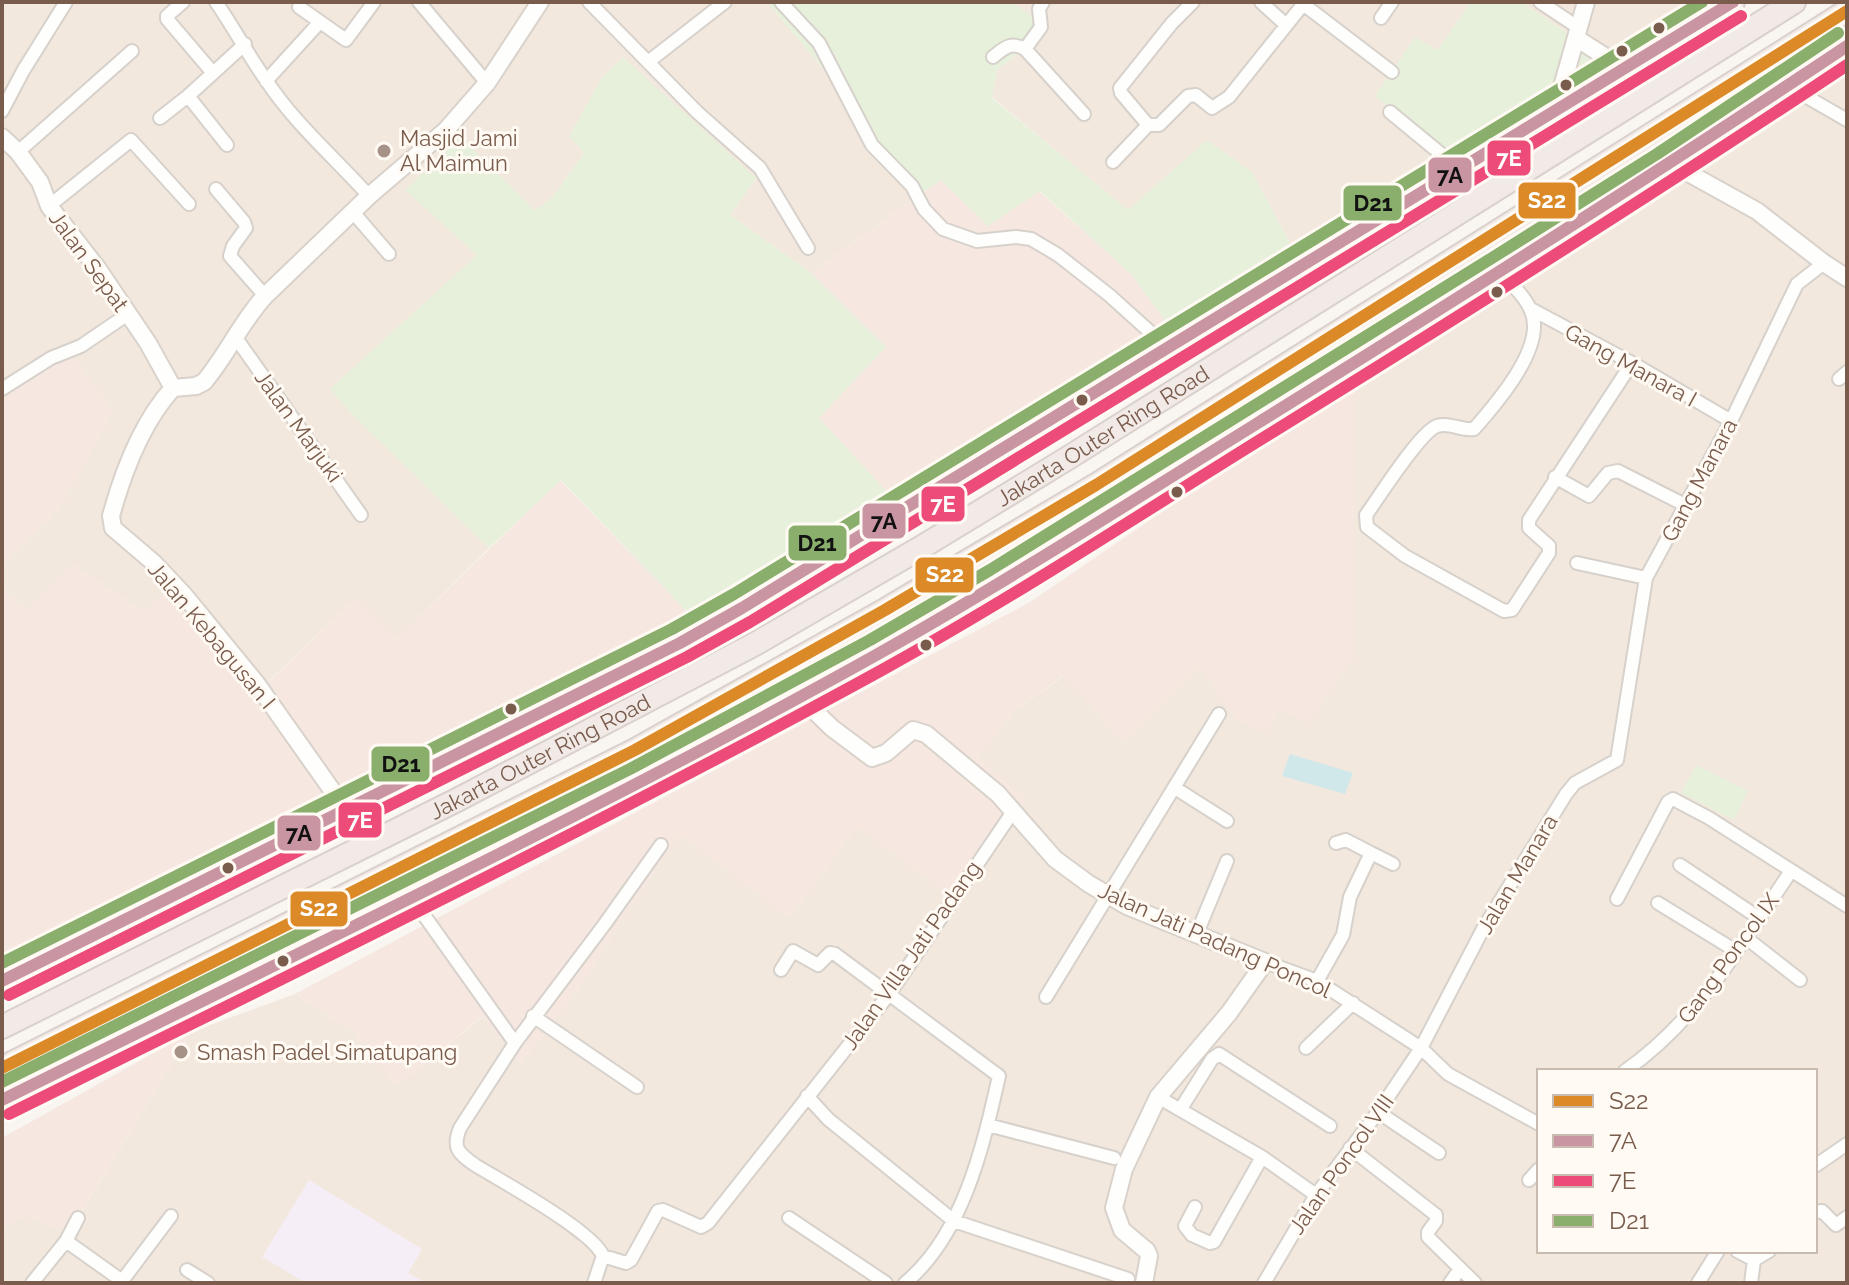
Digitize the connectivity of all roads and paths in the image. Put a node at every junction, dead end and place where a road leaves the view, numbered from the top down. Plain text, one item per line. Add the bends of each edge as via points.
1 (66, 2) edge
2 (183, 2) edge
3 (216, 2) edge
4 (374, 2) edge
5 (419, 2) edge
6 (540, 2) edge
7 (589, 2) edge
8 (725, 2) edge
9 (781, 2) edge
10 (1024, 2) edge
11 (1193, 2) edge
12 (1261, 2) edge
13 (1392, 2) edge
14 (1540, 2) edge
15 (1586, 2) edge
16 (1733, 2) edge
17 (1794, 2) edge
18 (1304, 3) edge
19 (1041, 5) edge
20 (299, 7) dead end
21 (1847, 11) edge
22 (1381, 18) dead end
23 (319, 23) junction
24 (1286, 25) junction
25 (1578, 33) junction
26 (245, 44) junction
27 (1658, 46) junction
28 (1847, 46) edge
29 (1025, 49) junction
30 (132, 51) dead end
31 (993, 57) dead end
32 (648, 62) junction
33 (1392, 72) dead end
34 (213, 73) junction
35 (266, 81) junction
36 (487, 83) junction
37 (1788, 86) junction
38 (188, 96) junction
39 (1556, 108) junction
40 (2, 111) edge
41 (1390, 112) dead end
42 (1084, 114) dead end
43 (160, 118) dead end
44 (1847, 120) edge
45 (1148, 125) junction
46 (227, 145) dead end
47 (8, 146) edge
48 (1690, 151) junction
49 (1113, 162) dead end
50 (1666, 167) junction
51 (1458, 168) junction
52 (1698, 180) junction
53 (216, 189) dead end
54 (369, 196) junction
55 (189, 204) dead end
56 (49, 206) junction
57 (352, 211) junction
58 (808, 248) dead end
59 (389, 254) dead end
60 (1824, 263) junction
61 (1500, 272) junction
62 (1847, 278) edge
63 (265, 296) junction
64 (1531, 309) junction
65 (128, 314) junction
66 (236, 338) junction
67 (1169, 349) junction
68 (1632, 363) junction
69 (173, 388) junction
70 (2, 389) edge
71 (1731, 421) junction
72 (1555, 477) junction
73 (1687, 506) junction
74 (361, 515) dead end
75 (1577, 563) dead end
76 (1646, 578) junction
77 (800, 697) junction
78 (1219, 714) dead end
79 (1624, 718) joint
80 (1175, 788) junction
81 (346, 810) junction
82 (1014, 810) junction
83 (1227, 821) dead end
84 (1336, 843) dead end
85 (661, 845) dead end
86 (1371, 853) junction
87 (1227, 861) dead end
88 (1393, 864) dead end
89 (1680, 865) dead end
90 (1791, 871) junction
91 (1108, 895) junction
92 (411, 897) junction
93 (1617, 899) dead end
94 (1658, 903) dead end
95 (1847, 906) edge
96 (1759, 918) junction
97 (1197, 933) junction
98 (1745, 937) junction
99 (170, 942) junction
100 (1736, 951) junction
101 (1265, 962) junction
102 (781, 970) dead end
103 (1800, 980) dead end
104 (2, 981) edge
105 (1317, 981) junction
106 (890, 993) junction
107 (1046, 997) dead end
108 (1353, 1003) junction
109 (125, 1005) junction
110 (2, 1012) edge
111 (533, 1016) junction
112 (2, 1027) edge
113 (515, 1043) junction
114 (1306, 1048) dead end
115 (1421, 1048) junction
116 (2, 1068) edge
117 (1631, 1069) edge
118 (2, 1082) edge
119 (637, 1087) dead end
120 (807, 1096) junction
121 (1158, 1097) junction
122 (2, 1100) edge
123 (1180, 1110) junction
124 (1378, 1112) junction
125 (1537, 1123) edge
126 (988, 1125) junction
127 (1330, 1126) dead end
128 (1847, 1144) edge
129 (1350, 1148) junction
130 (1439, 1153) dead end
131 (1262, 1157) junction
132 (1114, 1158) dead end
133 (1820, 1162) edge
134 (1537, 1171) edge
135 (1529, 1180) dead end
136 (1316, 1195) junction
137 (1195, 1207) dead end
138 (1817, 1212) edge
139 (171, 1216) dead end
140 (1847, 1217) edge
141 (78, 1218) dead end
142 (789, 1218) dead end
143 (954, 1221) junction
144 (66, 1241) junction
145 (1717, 1253) edge
146 (1741, 1253) edge
147 (1766, 1253) edge
148 (603, 1256) junction
149 (1754, 1260) junction
150 (1460, 1269) junction
151 (187, 1270) dead end
152 (1136, 1281) edge
153 (124, 1282) edge
154 (32, 1283) edge
155 (208, 1283) edge
156 (594, 1283) edge
157 (886, 1283) edge
158 (905, 1283) edge
159 (1264, 1283) edge
160 (1450, 1283) edge
161 (1475, 1283) edge
162 (1698, 1283) edge
163 (1751, 1283) edge

1 - 40 street
2 - 34 street via 167,19
3 - 26 street
4 - 23 street via 346,40
5 - 36 street
6 - 36 street
7 - 32 street
8 - 32 street
9 - 67 street via 819,43 872,145 912,186 943,229 977,241 1031,239 1109,295
10 - 19 street
11 - 45 street via 1120,88
12 - 24 street
13 - 22 street
14 - 25 street
15 - 25 street
16 - 27 highway
17 - 99 highway, Jakarta Outer Ring Road via 1270,333 829,601 471,793
18 - 24 street
18 - 33 street
19 - 29 street via 1041,27
20 - 23 street
21 - 109 highway, Jakarta Outer Ring Road via 958,568 635,750
23 - 35 street
24 - 45 street via 1217,106 1190,95 1159,125
25 - 27 street via 1609,59
25 - 39 street
26 - 34 street
26 - 35 street
27 - 39 highway
28 - 37 highway
29 - 31 street via 1010,45
29 - 42 street
30 - 47 street
32 - 58 street via 760,168
34 - 38 street
35 - 54 street
36 - 54 street via 446,130
37 - 44 street
37 - 48 highway
38 - 43 street
38 - 46 street
39 - 51 highway
41 - 51 street
45 - 49 street
47 - 56 street, Jalan Sepat via 40,182
48 - 50 highway
48 - 52 street
50 - 52 street
50 - 61 highway
51 - 67 highway
52 - 60 street via 1757,211
53 - 63 street via 246,228 230,256
54 - 57 street
55 - 56 street via 131,140
56 - 65 street, Jalan Sepat
57 - 59 street
57 - 63 street
60 - 62 street
60 - 71 street, Gang Manara via 1797,284
61 - 64 street
61 - 77 highway via 998,584
63 - 66 street
64 - 68 street, Gang Manara I
64 - 72 street via 1535,330 1530,347 1508,387 1474,429 1441,424 1422,438 1366,515 1367,527 1389,546 1510,611 1549,553 1547,543 1528,523
65 - 69 street, Jalan Sepat
65 - 70 street
66 - 69 street via 204,382
66 - 74 street, Jalan Marjuki
67 - 81 highway via 730,615
68 - 71 street, Gang Manara I
68 - 72 street
69 - 81 street, Jalan Kebagusan I via 148,422 111,524 154,563 257,684
71 - 73 street, Gang Manara
72 - 73 street via 1589,496 1608,473 1618,471
73 - 76 street, Gang Manara
75 - 76 street
76 - 79 street, Gang Manara
77 - 82 street, Jalan Jati Padang Poncol via 872,758 913,730 926,734
77 - 92 highway
78 - 80 street
79 - 115 street, Jalan Manara via 1616,762 1575,783 1566,794 1483,929
80 - 83 street
80 - 91 street
81 - 104 highway
82 - 91 street, Jalan Jati Padang Poncol via 1055,859
82 - 106 street, Jalan Villa Jati Padang
84 - 86 street via 1346,840
85 - 111 street
86 - 88 street
86 - 105 street via 1350,897 1343,935
87 - 97 street
89 - 96 street
90 - 93 street via 1673,799
90 - 95 street
90 - 96 street, Gang Poncol IX
91 - 97 street, Jalan Jati Padang Poncol
91 - 107 street
92 - 113 street
92 - 122 highway
94 - 100 street
96 - 98 street, Gang Poncol IX
97 - 101 street, Jalan Jati Padang Poncol
98 - 100 street, Gang Poncol IX
98 - 103 street
99 - 110 highway via 150,941
99 - 112 highway, Jakarta Outer Ring Road
100 - 117 street, Gang Poncol IX via 1682,1023
101 - 105 street, Jalan Jati Padang Poncol
101 - 121 street
102 - 106 street via 793,951 818,965 834,953
105 - 108 street, Jalan Jati Padang Poncol
106 - 120 street, Jalan Villa Jati Padang
106 - 126 street via 999,1076
108 - 114 street
108 - 115 street, Jalan Jati Padang Poncol
109 - 116 highway, Jakarta Outer Ring Road
109 - 118 highway via 103,1028
111 - 113 street
111 - 119 street
113 - 148 street via 460,1128 457,1147 475,1165 576,1229
115 - 124 street, Jalan Poncol VIII
115 - 125 street, Jalan Jati Padang Poncol via 1448,1074
120 - 143 street
120 - 148 street, Jalan Villa Jati Padang via 706,1225 658,1211 631,1260
121 - 123 street
121 - 152 street via 1124,1169 1114,1208 1122,1230 1147,1251 1149,1261
123 - 127 street via 1219,1054
123 - 131 street
124 - 129 street, Jalan Poncol VIII
124 - 130 street
126 - 132 street
126 - 143 street
128 - 133 street
129 - 136 street, Jalan Poncol VIII
129 - 150 street via 1436,1215 1428,1237
131 - 136 street
131 - 137 street via 1214,1242 1185,1226
134 - 135 street
136 - 159 street, Jalan Poncol VIII
138 - 140 street via 1836,1225
139 - 153 street
141 - 144 street
142 - 157 street
143 - 152 street
143 - 158 street via 927,1263
144 - 153 street
144 - 154 street
145 - 162 street
146 - 149 street
147 - 149 street
148 - 156 street
149 - 163 street
150 - 160 street
150 - 161 street
151 - 155 street

